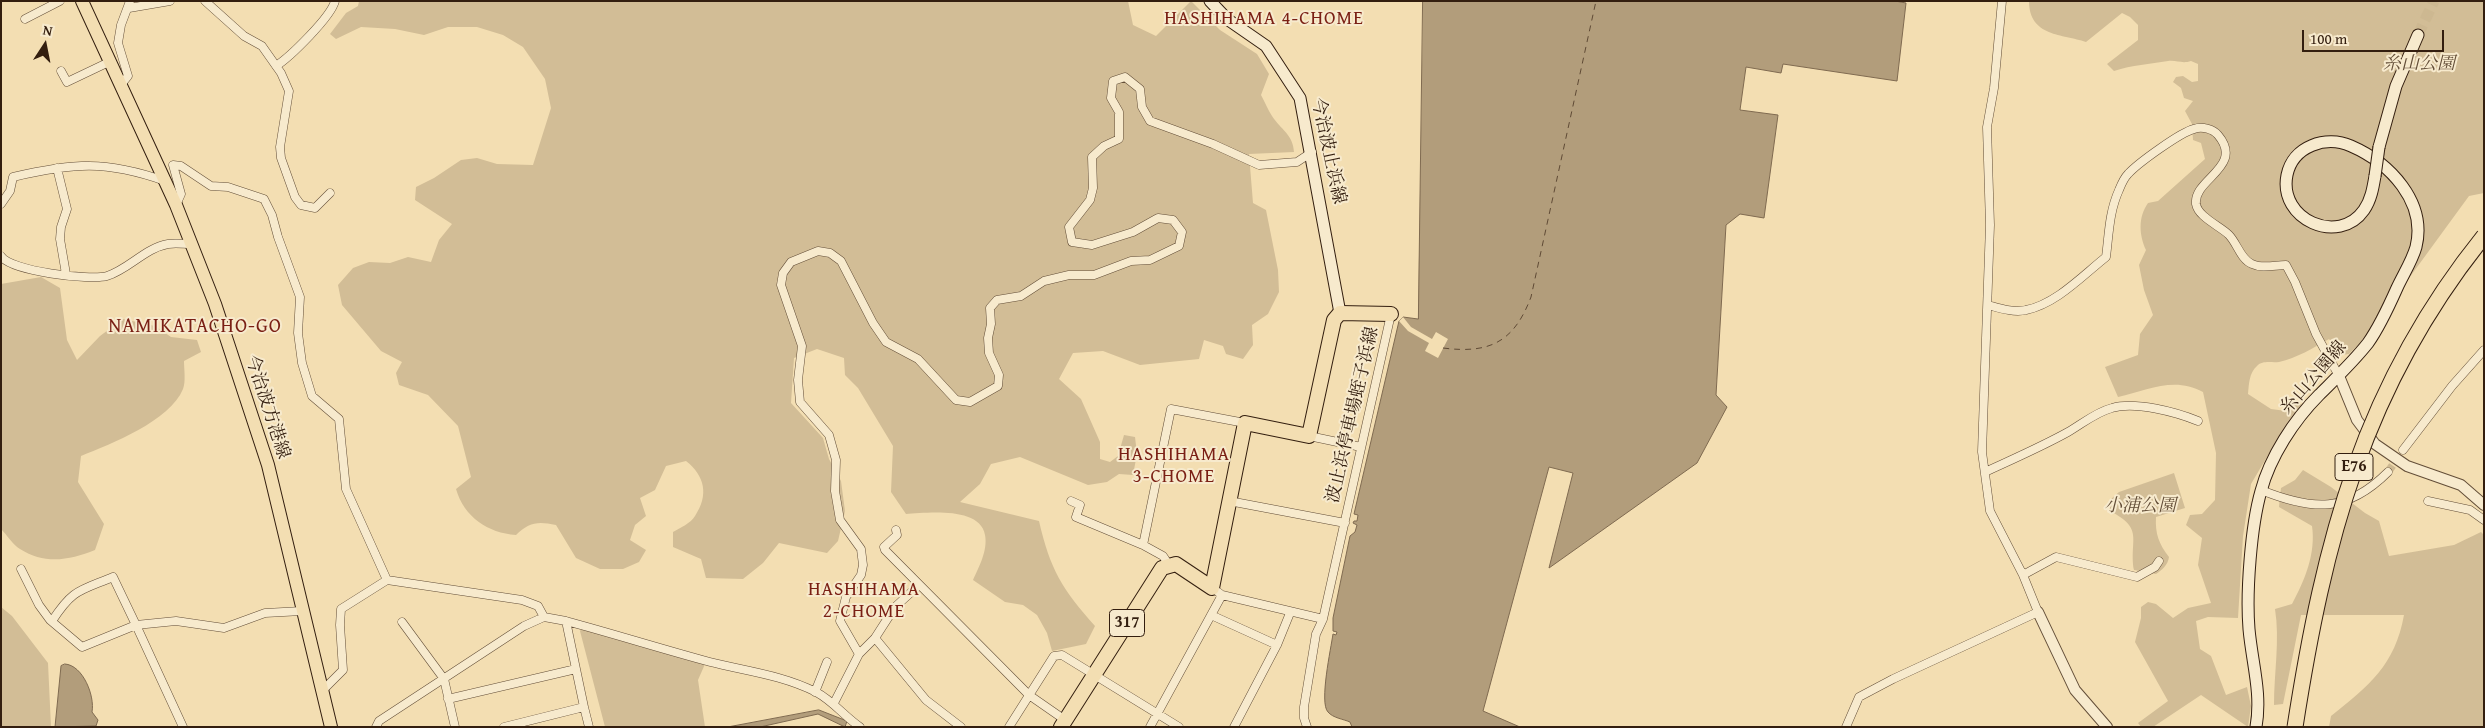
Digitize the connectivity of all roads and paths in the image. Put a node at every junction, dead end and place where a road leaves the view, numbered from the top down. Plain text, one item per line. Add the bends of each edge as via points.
1 (60, 1) edge
2 (82, 1) edge
3 (170, 1) edge
4 (205, 1) edge
5 (335, 1) edge
6 (1210, 1) edge
7 (2002, 1) edge
8 (129, 4) edge
9 (25, 19) dead end
10 (2418, 35) tunnel mouth
11 (109, 62) junction
12 (276, 66) junction
13 (61, 71) dead end
14 (120, 86) junction
15 (1312, 152) junction
16 (57, 168) junction
17 (165, 181) junction
18 (330, 193) dead end
19 (1, 204) edge
20 (176, 205) junction
21 (2484, 236) edge
22 (191, 244) junction
23 (1, 256) edge
24 (66, 274) junction
25 (1988, 305) junction
26 (1340, 313) junction
27 (1391, 314) joint
28 (2484, 350) edge
29 (2340, 376) junction
30 (2198, 421) dead end
31 (1244, 423) junction
32 (1309, 436) junction
33 (1361, 447) junction
34 (2403, 450) tunnel mouth
35 (1985, 472) junction
36 (2388, 472) tunnel mouth
37 (2261, 490) junction
38 (1072, 501) dead end
39 (1229, 501) junction
40 (2428, 502) dead end
41 (2484, 505) edge
42 (2484, 520) edge
43 (1345, 523) junction
44 (896, 530) dead end
45 (1143, 545) junction
46 (2159, 561) dead end
47 (1169, 565) junction
48 (21, 569) dead end
49 (2023, 575) junction
50 (387, 580) junction
51 (918, 586) junction
52 (1217, 592) junction
53 (302, 611) junction
54 (2038, 612) junction
55 (1290, 613) junction
56 (1211, 615) junction
57 (544, 617) junction
58 (1323, 619) junction
59 (566, 621) junction
60 (52, 622) junction
61 (402, 622) dead end
62 (136, 626) junction
63 (874, 638) junction
64 (1277, 646) junction
65 (859, 654) junction
66 (828, 662) dead end
67 (576, 669) junction
68 (1094, 676) junction
69 (444, 679) junction
70 (323, 690) junction
71 (815, 692) junction
72 (1029, 695) junction
73 (448, 699) junction
74 (834, 703) junction
75 (584, 707) junction
76 (1157, 715) junction
77 (1063, 724) edge
78 (183, 727) edge
79 (331, 727) edge
80 (376, 727) edge
81 (455, 727) edge
82 (504, 727) edge
83 (589, 727) edge
84 (860, 727) edge
85 (962, 727) edge
86 (1009, 727) edge
87 (1150, 727) edge
88 (1179, 727) edge
89 (1234, 727) edge
90 (1307, 727) edge
91 (1846, 727) edge
92 (2107, 727) edge
93 (2256, 727) edge
94 (2295, 727) edge

1 - 9 street
2 - 11 main road, 今治波方港線
3 - 8 street
4 - 12 street via 244,36 262,46
5 - 12 street via 330,13 288,58
6 - 15 main road, 今治波止浜線 via 1227,19 1266,46 1300,98
7 - 25 street via 1987,127 1990,189
8 - 14 street via 118,44 128,76
10 - 29 main road, 糸山公園線, bridge via 2396,86 2379,148 2375,176 2372,194 2364,210 2348,223 2326,226 2302,218 2287,199 2287,173 2299,153 2311,146 2323,142 2350,146 2373,159 2392,174 2404,188 2416,212 2419,225 2415,248 2386,313
11 - 13 street via 67,82
11 - 14 main road, 今治波方港線
12 - 18 street via 289,91 280,147 294,197 301,205 315,208
14 - 17 main road, 今治波方港線
15 - 26 main road, 今治波止浜線
15 - 65 street via 1297,162 1259,165 1150,121 1142,107 1140,89 1125,77 1113,81 1111,98 1119,112 1119,139 1092,157 1090,200 1069,227 1072,242 1092,245 1134,232 1158,218 1174,220 1182,232 1179,246 1150,260 1131,261 1094,275 1068,275 1044,281 1021,296 997,300 990,308 988,338 989,353 1000,375 998,386 970,402 956,400 918,358 886,342 841,261 830,253 818,251 791,262 783,273 781,285 802,346 798,380 800,402 829,435 836,460 835,491 840,520 861,550 861,575 846,597 840,622
16 - 17 street via 89,165 132,170
16 - 19 street via 13,177 10,191
16 - 24 street via 67,209 60,239
17 - 20 main road, 今治波方港線
20 - 22 main road, 今治波方港線
20 - 50 street via 181,194 173,165 181,166 211,186 228,187 264,199 300,297 298,333 302,363 312,396 339,419 346,489
21 - 94 highway, E76, bridge via 2415,335 2395,371 2363,444 2331,540
22 - 24 street via 158,247 128,267 107,276
22 - 53 main road, 今治波方港線 via 215,304 268,465
23 - 24 street via 19,268
25 - 29 street via 2025,311 2046,302 2106,257 2109,222 2118,191 2127,175 2180,136 2194,129 2206,128 2217,134 2224,145 2225,158 2198,194 2196,203 2200,212 2232,238 2251,264 2286,265 2316,334
25 - 35 street via 1982,434
26 - 27 highway
26 - 32 highway via 1334,320
27 - 33 street, 波止浜停車場蛭子浜線
28 - 34 street
29 - 37 main road, 糸山公園線 via 2318,396 2290,433 2273,460
29 - 41 street via 2357,420 2375,444 2407,466 2461,485
30 - 35 street via 2178,413 2125,406 2110,408
31 - 32 highway
31 - 39 highway
31 - 45 street via 1171,409
32 - 33 street
33 - 43 street, 波止浜停車場蛭子浜線
35 - 49 street via 1990,511
36 - 37 street via 2371,489 2342,503 2321,506
37 - 93 main road, 糸山公園線 via 2249,588 2249,629 2259,688 2260,708
38 - 45 street via 1080,505 1076,517
39 - 43 street
39 - 52 highway
40 - 42 street via 2470,510
43 - 58 street, 波止浜停車場蛭子浜線
44 - 51 street via 897,535 884,547
45 - 47 street via 1163,556
46 - 49 street via 2155,567 2136,577 2056,557
47 - 52 highway via 1176,564
47 - 68 highway, 317 via 1157,574
48 - 60 street via 38,606
49 - 54 street
50 - 57 street via 522,600 538,606
50 - 70 street via 341,609 343,670
51 - 63 street via 895,607
51 - 72 street
52 - 55 street
52 - 56 street
53 - 62 street via 265,613 224,628 176,621
53 - 70 main road, 今治波方港線
54 - 91 street via 1859,698
54 - 92 street via 2076,690
55 - 58 street
55 - 64 street
56 - 64 street
56 - 76 street
57 - 59 street
57 - 69 street via 524,626
58 - 90 street, 波止浜停車場蛭子浜線 via 1316,634 1306,688 1304,718
59 - 67 street
59 - 71 street via 710,662 770,674
60 - 62 street via 82,647
60 - 62 street via 74,593 113,577
61 - 69 street
62 - 78 street
63 - 65 street
63 - 85 street via 926,700
64 - 89 street
65 - 74 street
66 - 71 street
67 - 73 street
67 - 75 street
68 - 72 street via 1062,655 1054,656
68 - 76 street
68 - 77 highway, 317
69 - 73 street
69 - 80 street via 379,721
70 - 79 main road, 今治波方港線
71 - 74 street
72 - 77 street
72 - 86 street
73 - 81 street
74 - 84 street via 843,715
75 - 82 street
75 - 83 street
76 - 87 street
76 - 88 street

